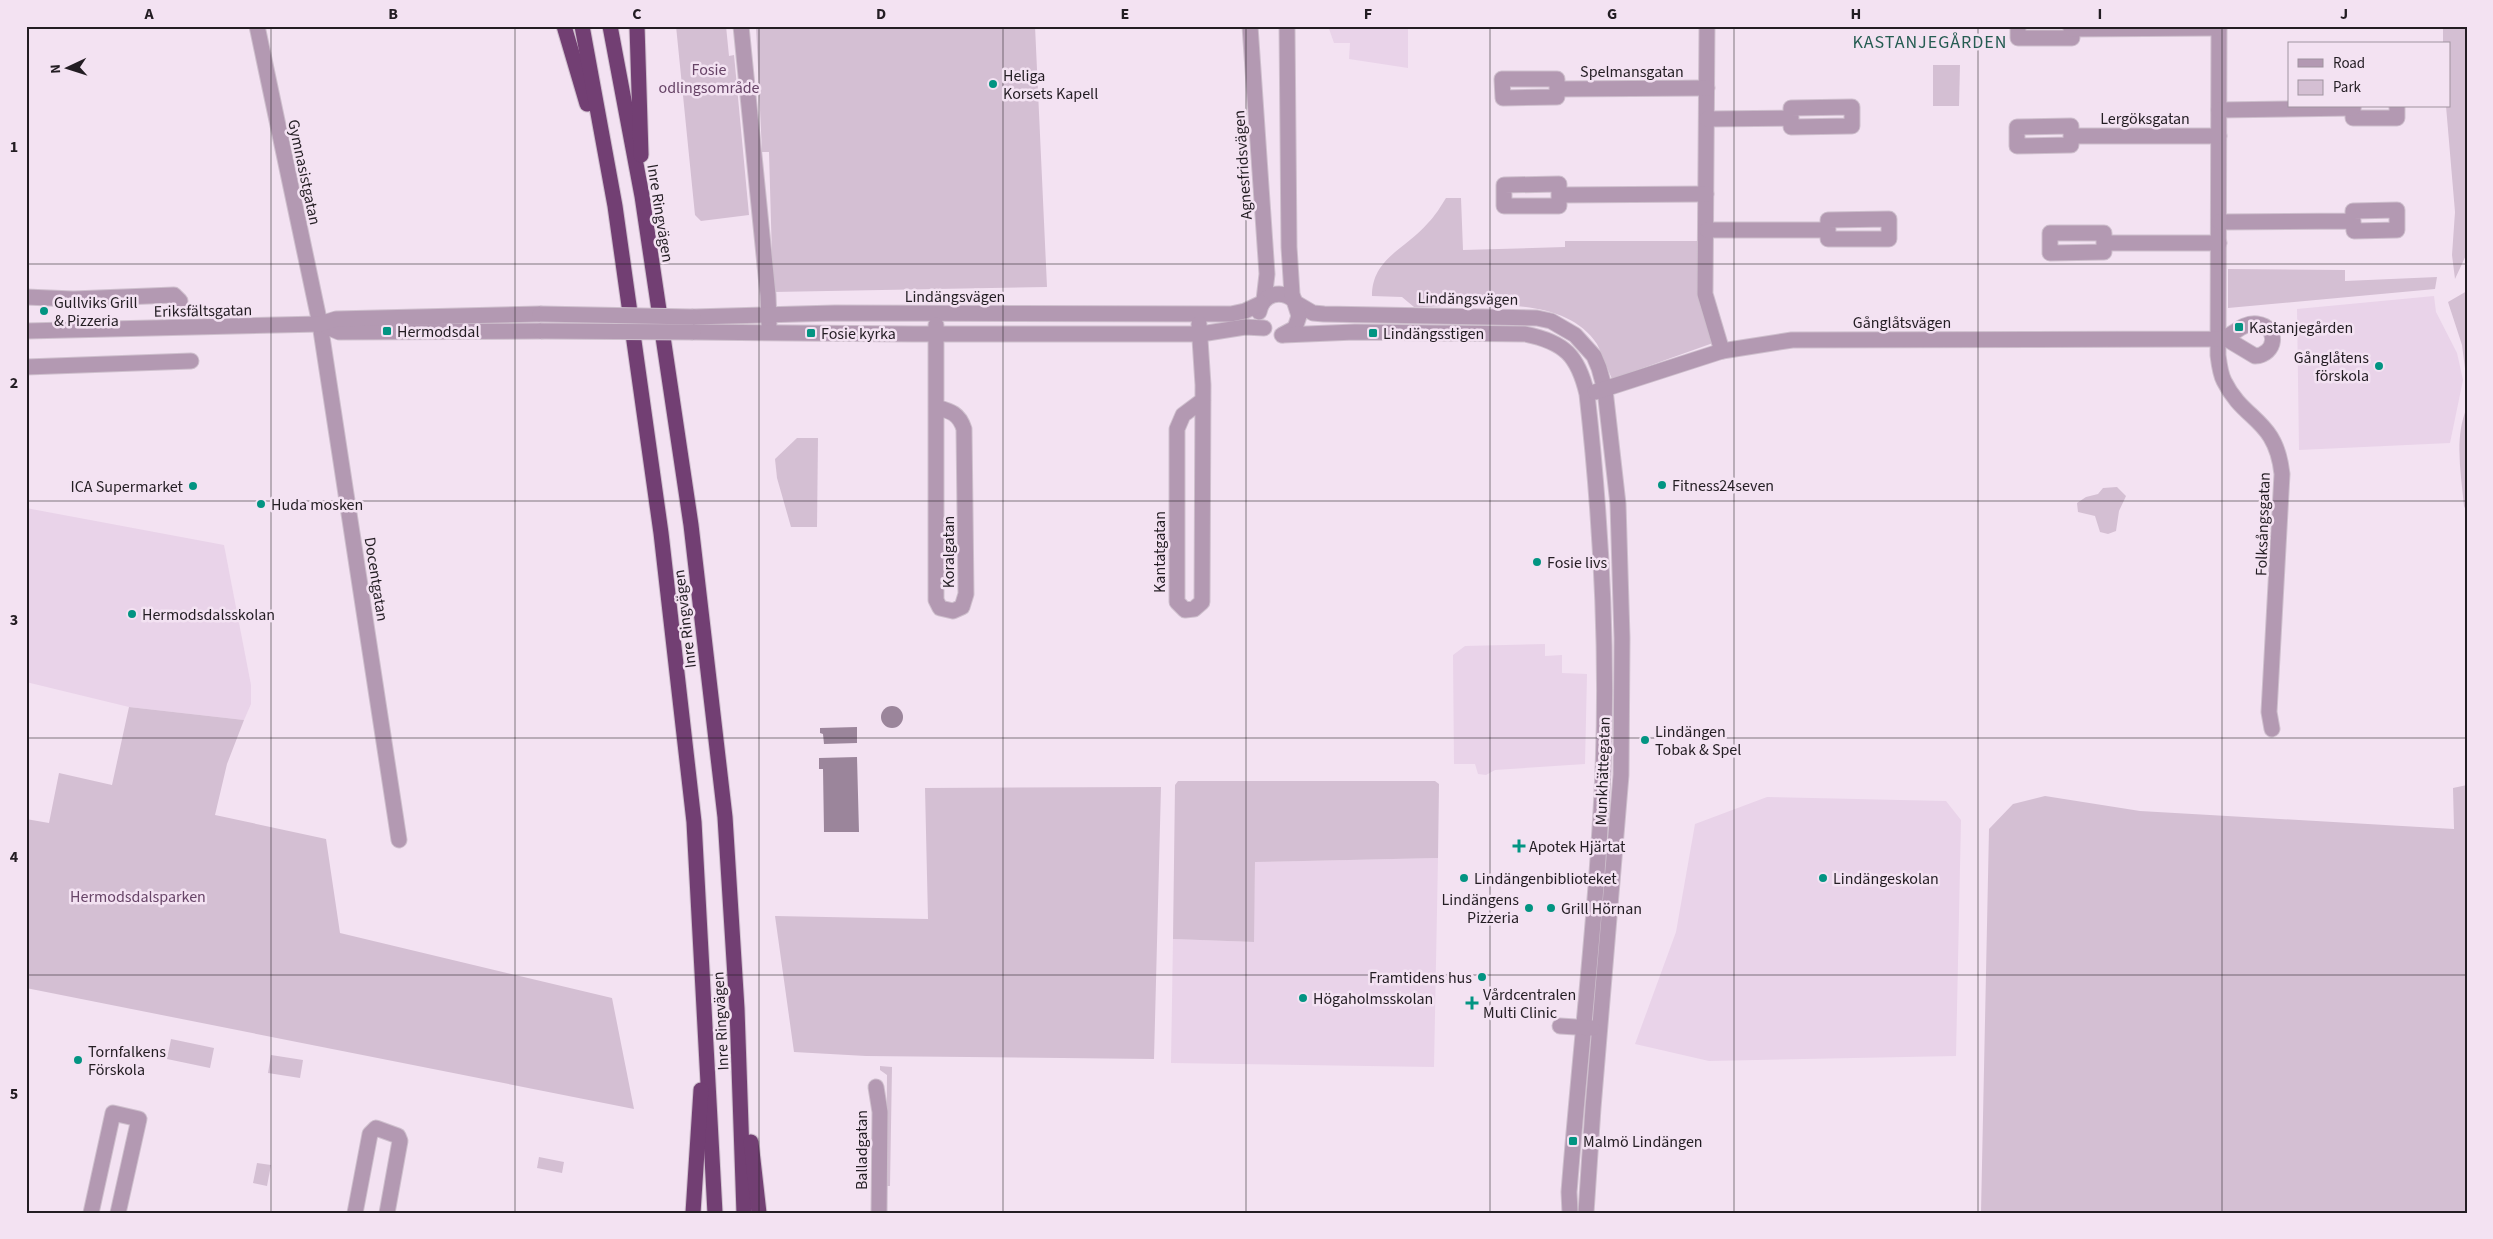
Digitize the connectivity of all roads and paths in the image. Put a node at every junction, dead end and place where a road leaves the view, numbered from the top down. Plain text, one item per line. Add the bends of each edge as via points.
1 (257, 26) edge
2 (564, 26) edge
3 (582, 26) edge
4 (610, 26) edge
5 (637, 26) edge
6 (740, 26) edge
7 (1250, 26) edge
8 (1287, 26) edge
9 (1707, 26) edge
10 (2018, 26) edge
11 (2220, 27) edge
12 (2071, 28) edge
13 (1707, 88) junction
14 (1557, 89) dead end
15 (2308, 108) edge
16 (2353, 108) edge
17 (2397, 108) edge
18 (2219, 110) junction
19 (1791, 118) dead end
20 (1707, 119) junction
21 (2071, 136) dead end
22 (2219, 136) junction
23 (1706, 194) junction
24 (1559, 195) dead end
25 (642, 196) junction
26 (615, 206) junction
27 (2353, 221) dead end
28 (2219, 222) junction
29 (1706, 230) junction
30 (1828, 230) dead end
31 (2104, 243) dead end
32 (2219, 243) junction
33 (26, 297) edge
34 (180, 301) dead end
35 (1263, 301) junction
36 (1295, 302) junction
37 (936, 313) junction
38 (1197, 313) junction
39 (769, 316) junction
40 (320, 324) junction
41 (693, 324) junction
42 (647, 325) junction
43 (1264, 328) junction
44 (26, 331) edge
45 (769, 333) junction
46 (936, 334) junction
47 (1201, 334) junction
48 (1283, 334) junction
49 (2221, 339) junction
50 (1722, 351) junction
51 (191, 361) dead end
52 (26, 367) edge
53 (1605, 390) junction
54 (1587, 394) junction
55 (1203, 400) junction
56 (936, 407) junction
57 (2272, 729) dead end
58 (399, 840) dead end
59 (705, 989) junction
60 (737, 1009) junction
61 (1560, 1026) dead end
62 (1582, 1028) junction
63 (1600, 1029) junction
64 (876, 1087) dead end
65 (91, 1213) edge
66 (118, 1213) edge
67 (355, 1213) edge
68 (388, 1213) edge
69 (692, 1213) edge
70 (715, 1213) edge
71 (744, 1213) edge
72 (759, 1213) edge
73 (879, 1213) edge
74 (1570, 1213) edge
75 (1586, 1213) edge

1 - 40 street, Gymnasistgatan
2 - 26 highway
3 - 26 highway, Inre Ringvägen
4 - 25 highway, Inre Ringvägen
5 - 25 highway
6 - 39 street
7 - 35 street, Agnesfridsvägen via 1267,274
8 - 36 street via 1287,204 1290,284
9 - 13 street, Spelmansgatan
10 - 12 street via 2018,38 2072,38
11 - 12 street
11 - 18 street
13 - 14 street, Spelmansgatan
13 - 20 street, Spelmansgatan
15 - 18 street
16 - 17 street via 2353,118 2397,118
18 - 22 street
19 - 20 street
20 - 23 street, Spelmansgatan
21 - 22 street, Lergöksgatan
22 - 28 street
23 - 24 street
23 - 29 street, Spelmansgatan
25 - 60 highway, Inre Ringvägen via 691,525 722,788
26 - 59 highway, Inre Ringvägen via 664,552 694,822
27 - 28 street
28 - 32 street
29 - 30 street
29 - 50 street, Spelmansgatan via 1705,294
31 - 32 street
32 - 49 street, Folksångsgatan
33 - 34 street, Eriksfältsgatan via 81,299 174,295
35 - 36 street, Lindängsvägen via 1272,295 1282,294
35 - 38 street, Lindängsvägen via 1238,313
35 - 43 street via 1259,316
36 - 48 street via 1299,311 1297,324
36 - 53 street, Lindängsvägen via 1313,313 1524,317 1550,321 1575,334 1585,344 1599,368
37 - 38 street, Lindängsvägen
37 - 39 street, Lindängsvägen
37 - 46 street, Koralgatan
38 - 47 street, Kantatgatan
39 - 41 street, Lindängsvägen
39 - 45 street
40 - 42 street, Eriksfältsgatan, bridge via 336,319 540,314
40 - 42 street, Eriksfältsgatan, bridge via 339,332 541,331
40 - 44 street, Eriksfältsgatan
40 - 58 street, Docentgatan
41 - 42 street, Lindängsvägen, bridge
41 - 45 street, Lindängsvägen
43 - 47 street, Lindängsvägen via 1245,327
43 - 48 street, Lindängsvägen via 1273,334
45 - 46 street, Lindängsvägen
46 - 47 street, Lindängsvägen
46 - 56 street, Koralgatan
47 - 55 street, Kantatgatan
48 - 54 street, Lindängsvägen via 1526,334 1563,347 1580,371
49 - 50 street, Gånglåtsvägen via 1792,340
49 - 57 street, Folksångsgatan via 2218,354 2224,381 2269,432 2281,463 2269,712
50 - 53 street, Gånglåtsvägen
51 - 52 street
53 - 54 street, Gånglåtsvägen
53 - 63 street, Munkhättegatan via 1618,504 1622,658 1619,815
54 - 62 street, Munkhättegatan via 1600,520 1605,638 1601,809
55 - 55 street, Kantatgatan via 1202,602 1194,609 1185,610 1177,602 1177,429 1183,415
56 - 56 street, Koralgatan via 936,600 940,608 953,611 962,607 966,594 964,428 960,418
59 - 69 highway via 702,1087
59 - 70 highway, Inre Ringvägen
60 - 71 highway, Inre Ringvägen
60 - 72 highway
61 - 62 street
62 - 63 street
62 - 74 street, Munkhättegatan
63 - 75 street, Munkhättegatan
64 - 73 street, Balladgatan via 880,1112
65 - 66 street via 113,1113 139,1119
67 - 68 street via 370,1134 376,1128 392,1132 400,1141

